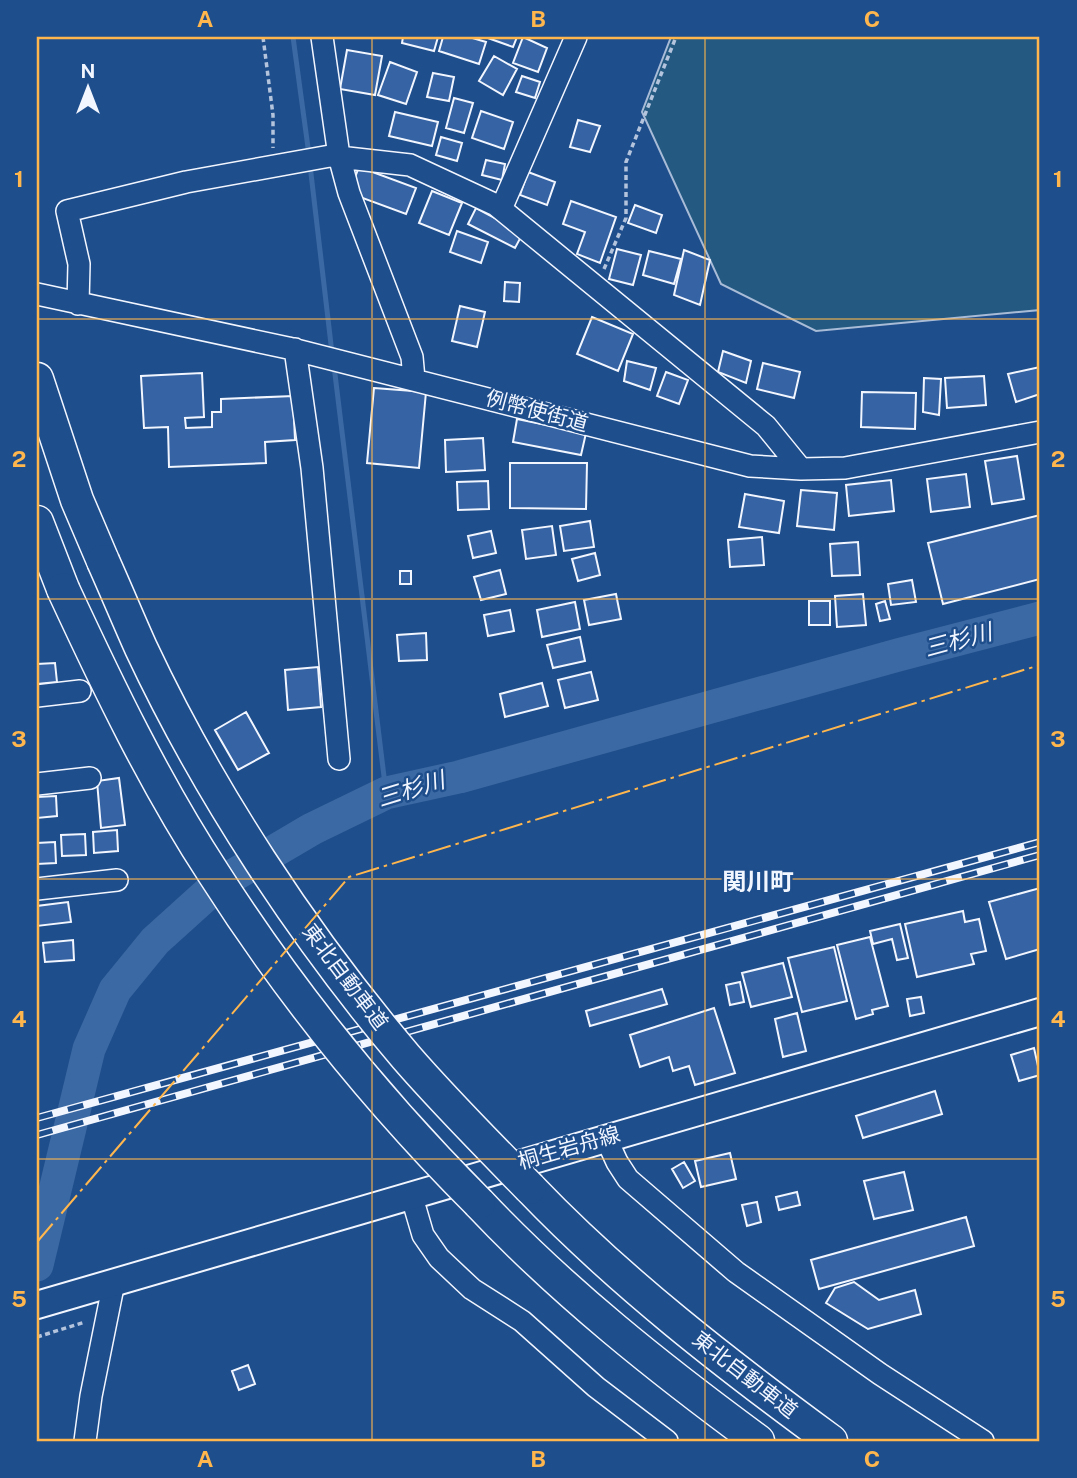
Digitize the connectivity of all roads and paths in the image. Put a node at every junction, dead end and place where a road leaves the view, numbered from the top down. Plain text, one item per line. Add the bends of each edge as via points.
1 (263, 37) edge
2 (322, 37) edge
3 (576, 37) edge
4 (676, 37) edge
5 (335, 156) junction
6 (279, 164) junction
7 (501, 209) junction
8 (593, 285) junction
9 (37, 294) edge
10 (78, 304) junction
11 (300, 351) junction
12 (37, 379) edge
13 (414, 379) junction
14 (1040, 432) edge
15 (801, 469) junction
16 (37, 522) edge
17 (80, 691) dead end
18 (37, 696) edge
19 (339, 759) dead end
20 (90, 778) dead end
21 (37, 784) edge
22 (117, 880) dead end
23 (37, 889) edge
24 (1040, 1013) edge
25 (606, 1138) junction
26 (411, 1194) junction
27 (106, 1284) junction
28 (37, 1305) edge
29 (107, 1315) junction
30 (37, 1337) edge
31 (775, 1400) junction
32 (85, 1441) edge
33 (667, 1441) edge
34 (758, 1441) edge
35 (831, 1441) edge
36 (847, 1441) edge
37 (983, 1441) edge

1 - 6 path via 271,133
2 - 5 street
3 - 7 street
4 - 8 path via 626,162 626,218
5 - 6 street
5 - 7 street via 410,165
5 - 13 street via 411,357
6 - 10 street via 68,211 79,264
7 - 8 street
8 - 15 street via 766,426
9 - 10 street, 例幣使街道
10 - 11 street, 例幣使街道
11 - 13 street, 例幣使街道
11 - 19 street
12 - 31 highway, 東北自動車道, bridge via 77,500 141,649 184,733 251,847 359,999 398,1048 530,1188 610,1265
13 - 15 street, 例幣使街道 via 750,466
14 - 15 street, 例幣使街道 via 845,468
16 - 34 highway, bridge via 100,670 144,753 212,871 309,1010 428,1152 510,1236 584,1304
17 - 18 street
20 - 21 street
22 - 23 street
24 - 25 main road, 桐生岩舟線
25 - 26 main road, 桐生岩舟線
25 - 37 street via 628,1179 736,1272
26 - 27 main road, 桐生岩舟線
26 - 33 street via 423,1235 439,1258 472,1289 522,1321 596,1387
27 - 28 main road, 桐生岩舟線
27 - 29 street
29 - 30 path
29 - 32 street
31 - 35 highway, 東北自動車道
31 - 36 highway

